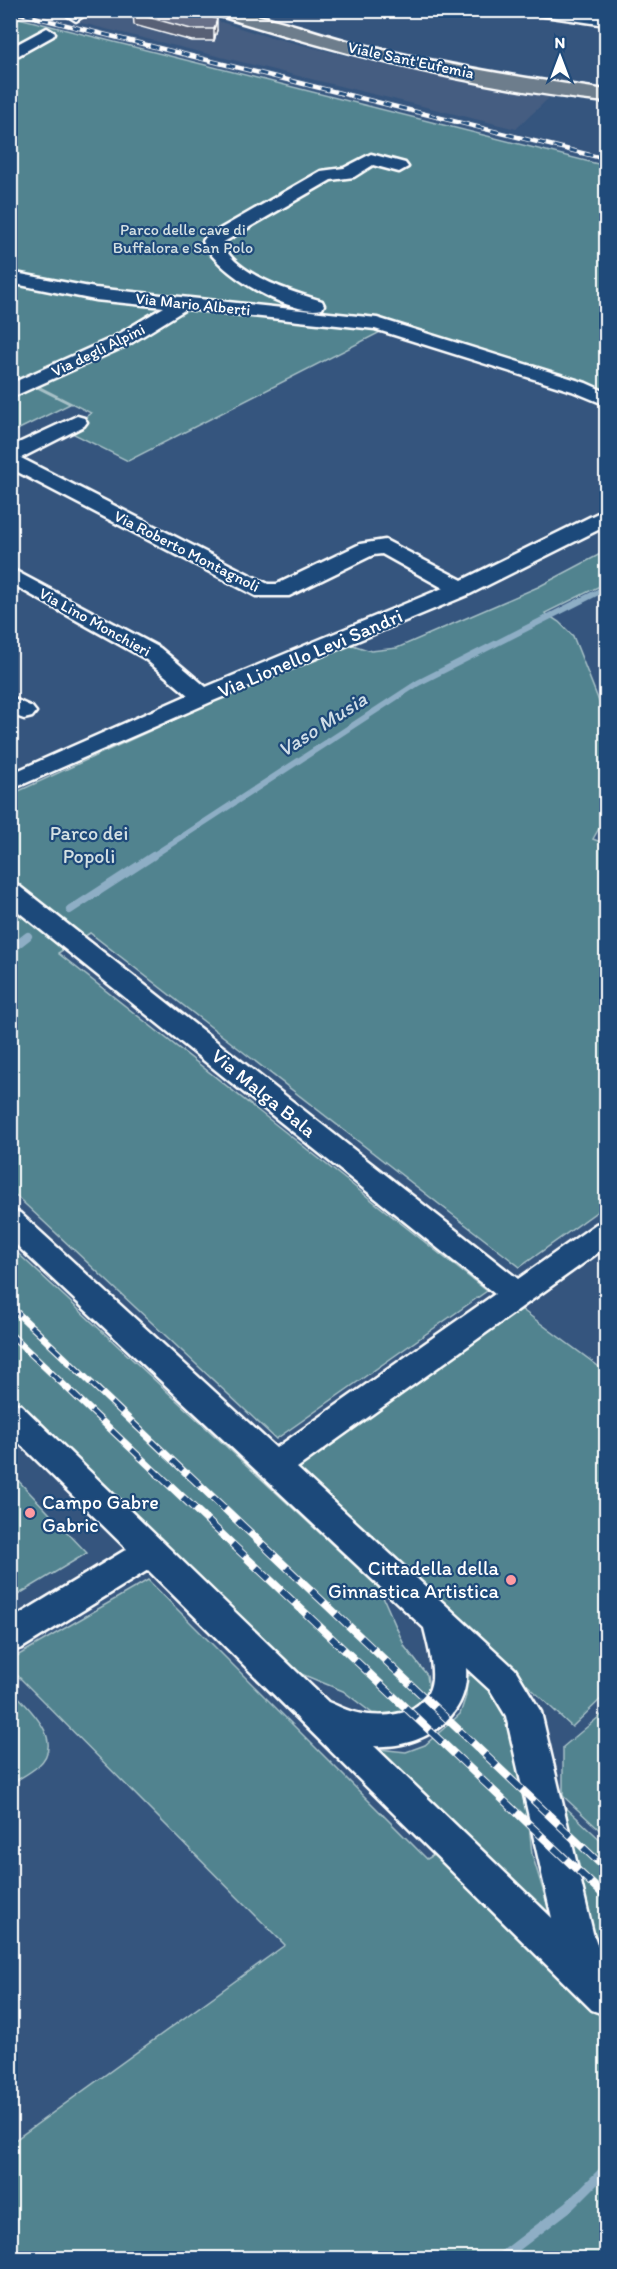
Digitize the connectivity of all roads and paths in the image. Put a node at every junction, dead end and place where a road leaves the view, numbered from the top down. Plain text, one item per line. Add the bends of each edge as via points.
1 (220, 10) edge
2 (538, 10) edge
3 (606, 20) edge
4 (20, 33) dead end
5 (12, 52) edge
6 (606, 96) edge
7 (399, 167) dead end
8 (10, 277) edge
9 (183, 303) junction
10 (377, 324) junction
11 (10, 392) edge
12 (606, 399) edge
13 (77, 422) dead end
14 (10, 455) edge
15 (10, 460) edge
16 (606, 518) edge
17 (10, 574) edge
18 (462, 589) junction
19 (204, 697) junction
20 (10, 783) edge
21 (10, 892) edge
22 (10, 1221) edge
23 (606, 1232) edge
24 (517, 1295) junction
25 (10, 1414) edge
26 (275, 1466) junction
27 (152, 1551) junction
28 (440, 1621) junction
29 (10, 1638) edge
30 (315, 1712) junction
31 (599, 1990) edge

1 - 6 main road, Viale Sant'Eufemia via 299,35 390,57
2 - 3 street
4 - 5 street via 43,36
7 - 10 street, Via Mario Alberti via 372,159 348,173 327,175 212,241 213,248 235,269 274,292
8 - 9 street, Via Mario Alberti via 95,294
9 - 10 street, Via Mario Alberti
9 - 11 street, Via degli Alpini via 122,339
10 - 12 street, Via Mario Alberti via 579,387
13 - 14 street
15 - 18 street, Via Roberto Montagnoli via 264,591 281,591 368,549 384,547
16 - 18 street, Via Lionello Levi Sandri
17 - 19 street, Via Lino Monchieri via 152,652
18 - 19 street, Via Lionello Levi Sandri
19 - 20 street, Via Lionello Levi Sandri
21 - 24 street, Via Malga Bala
22 - 26 street
23 - 24 street
24 - 26 street
25 - 27 street
26 - 28 street
27 - 29 street
27 - 30 street
28 - 30 street via 449,1682 444,1701 431,1717 409,1728 380,1732 351,1728
28 - 31 street via 503,1680 523,1712 574,1934
30 - 31 street

